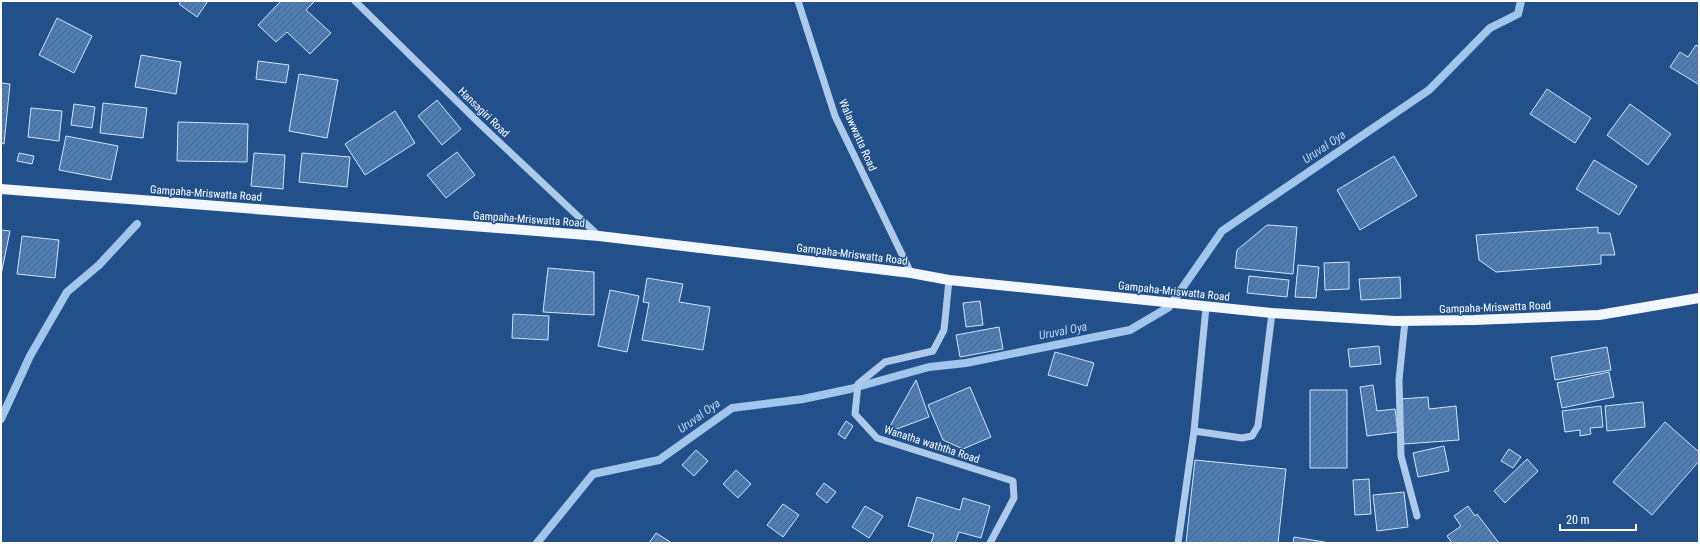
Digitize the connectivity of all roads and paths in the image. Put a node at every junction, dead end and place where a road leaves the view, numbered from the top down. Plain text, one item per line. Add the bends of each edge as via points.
1 (355, 1) edge
2 (798, 1) edge
3 (1, 189) edge
4 (599, 236) junction
5 (911, 273) junction
6 (949, 280) junction
7 (1699, 298) edge
8 (1206, 307) junction
9 (1272, 313) junction
10 (1406, 321) junction
11 (1194, 431) junction
12 (1417, 516) dead end
13 (990, 543) edge
14 (1178, 543) edge

1 - 4 street, Hansagiri Road
2 - 5 street, Walawwatta Road via 835,116
3 - 4 main road, Gampaha-Mriswatta Road
4 - 5 main road, Gampaha-Mriswatta Road
5 - 6 main road, Gampaha-Mriswatta Road
6 - 8 main road, Gampaha-Mriswatta Road
6 - 13 street, Wanatha waththa Road via 944,330 933,351 885,362 858,384 856,414 877,438 1013,481 1014,498
7 - 10 main road, Gampaha-Mriswatta Road via 1599,315
8 - 9 main road, Gampaha-Mriswatta Road
8 - 11 street
9 - 10 main road, Gampaha-Mriswatta Road
9 - 11 street via 1258,426 1252,436 1242,438
10 - 12 street via 1399,380 1401,456
11 - 14 street

